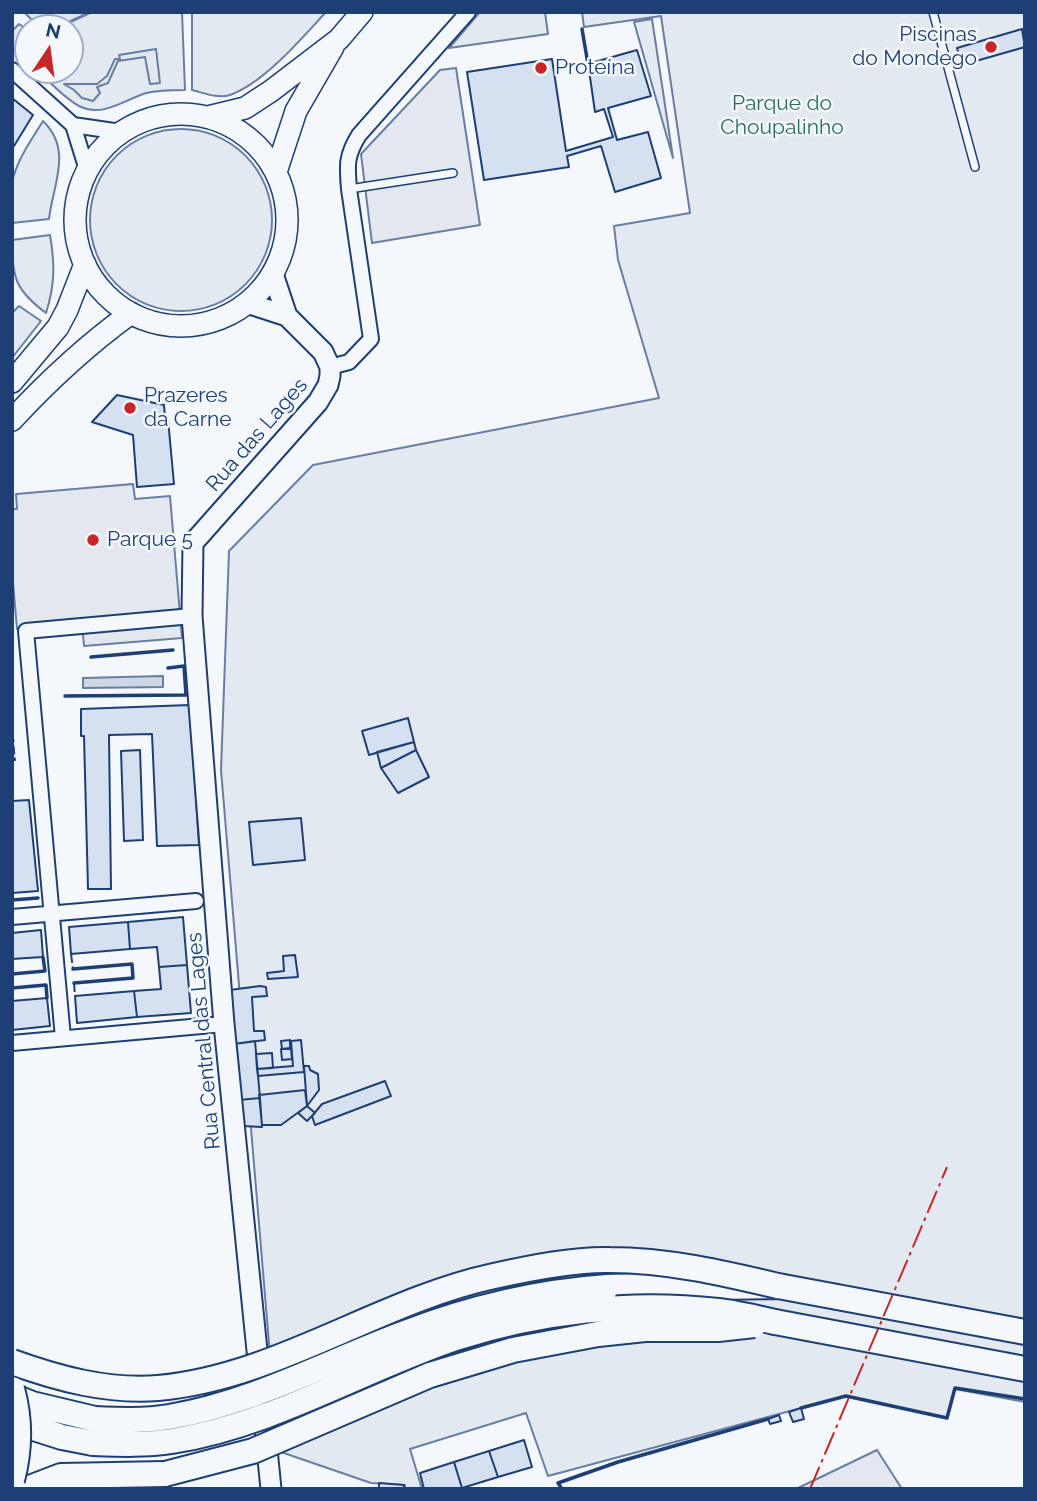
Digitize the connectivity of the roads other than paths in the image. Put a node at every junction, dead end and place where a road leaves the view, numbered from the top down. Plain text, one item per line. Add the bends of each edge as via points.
1 (362, 12) edge
2 (468, 12) edge
3 (933, 12) edge
4 (339, 39) junction
5 (12, 70) edge
6 (208, 117) junction
7 (73, 125) junction
8 (121, 132) junction
9 (975, 167) dead end
10 (87, 170) junction
11 (276, 172) junction
12 (453, 173) dead end
13 (349, 188) junction
14 (85, 264) junction
15 (273, 274) junction
16 (247, 303) junction
17 (131, 313) junction
18 (287, 316) junction
19 (330, 367) junction
20 (12, 382) edge
21 (12, 421) edge
22 (191, 589) joint
23 (191, 616) junction
24 (196, 901) dead end
25 (52, 913) junction
26 (12, 917) edge
27 (224, 1024) junction
28 (63, 1038) junction
29 (12, 1043) edge
30 (778, 1286) junction
31 (775, 1322) junction
32 (1025, 1332) edge
33 (12, 1362) edge
34 (1025, 1369) edge
35 (12, 1389) edge
36 (12, 1396) edge
37 (12, 1421) edge
38 (94, 1431) junction
39 (165, 1474) junction
40 (12, 1479) edge
41 (27, 1489) edge
42 (96, 1489) edge
43 (271, 1489) edge

1 - 4 main road
2 - 13 street via 359,135 347,164
3 - 9 lane
4 - 6 main road via 245,108
4 - 11 main road via 296,111
5 - 7 street
6 - 8 main road via 178,114 153,118
6 - 11 main road via 248,138
7 - 8 street
7 - 10 street
8 - 10 main road
10 - 14 main road via 76,206 78,245
11 - 15 main road via 287,213 284,244
12 - 13 lane
13 - 19 street via 371,339 349,362
14 - 17 main road via 104,293
14 - 20 main road via 58,327
15 - 16 main road
15 - 18 main road, Rua das Lages
16 - 17 main road via 217,319 183,326 156,323
16 - 18 main road, Rua das Lages
17 - 21 main road via 66,365
18 - 19 main road, Rua das Lages via 323,352
19 - 22 main road, Rua das Lages via 328,385 318,402 193,543
22 - 23 main road, Rua Central das Lages
23 - 25 street via 26,631
23 - 27 main road, Rua Central das Lages
24 - 25 street
25 - 26 street
25 - 28 street
27 - 28 street
27 - 43 main road, Rua Central das Lages
28 - 29 street
30 - 32 highway
30 - 33 highway, bridge via 712,1270 598,1261 504,1274 452,1287 269,1362 204,1381 157,1388 101,1386
30 - 38 highway, bridge via 593,1288 532,1296 405,1333 256,1395
31 - 34 highway
31 - 38 highway, bridge via 675,1307 609,1308 538,1317 456,1338 277,1411 174,1441 137,1444
31 - 39 highway, bridge via 598,1334 513,1350 430,1375 253,1451
35 - 40 highway, bridge via 18,1440
36 - 38 highway via 65,1413
37 - 38 highway via 62,1437
39 - 41 highway via 61,1476
39 - 42 highway

